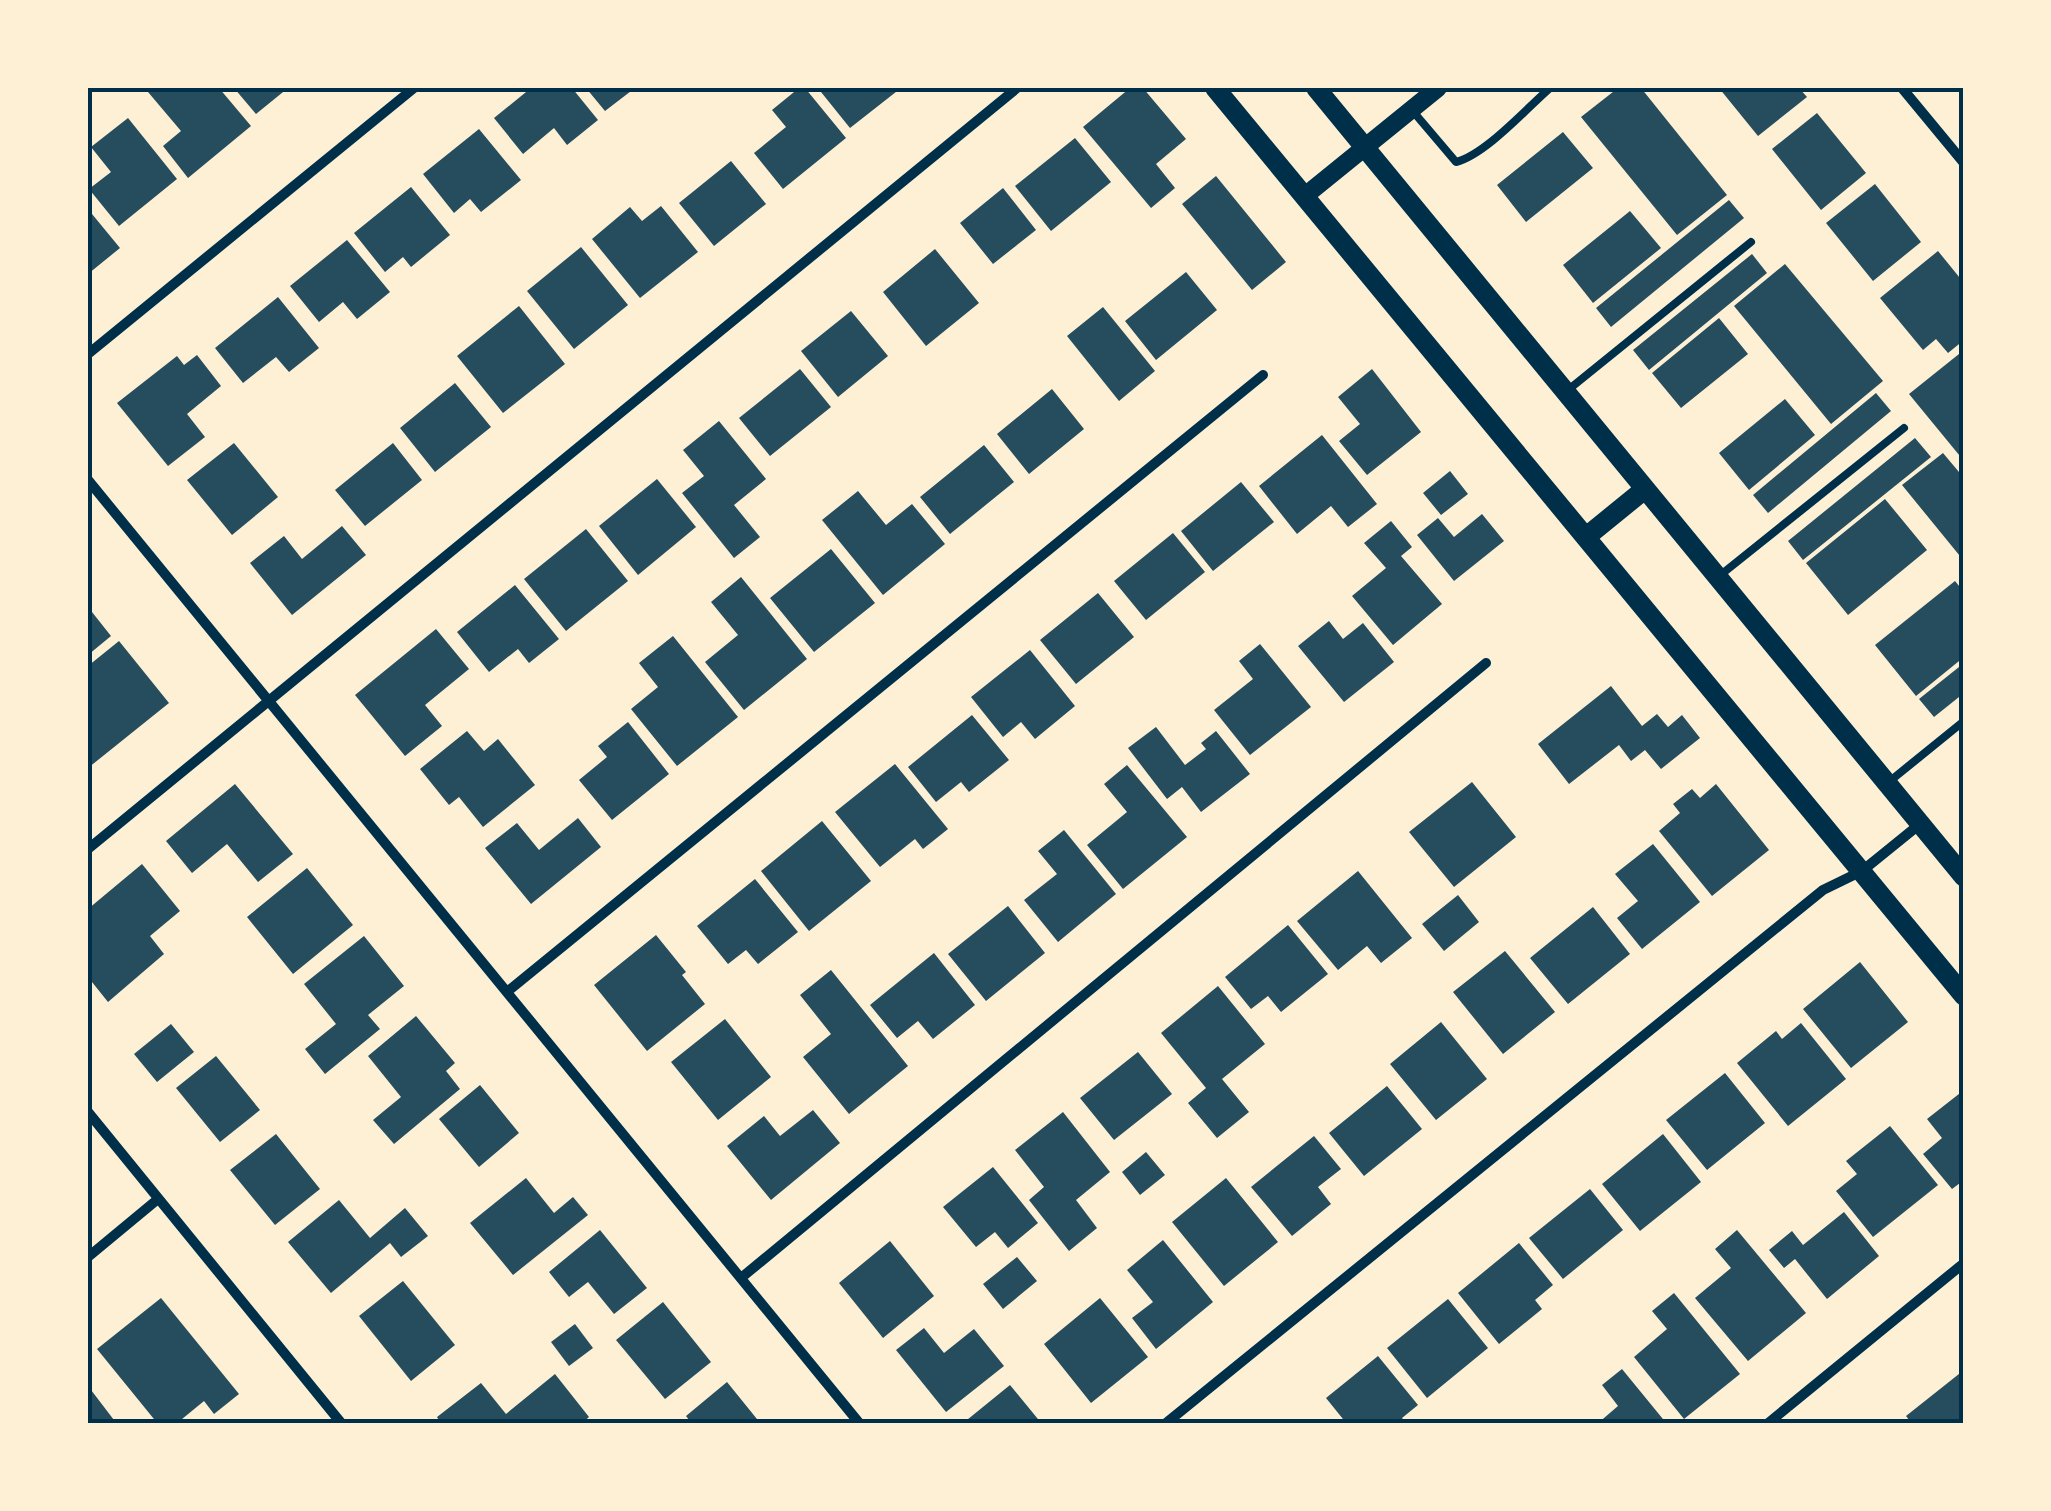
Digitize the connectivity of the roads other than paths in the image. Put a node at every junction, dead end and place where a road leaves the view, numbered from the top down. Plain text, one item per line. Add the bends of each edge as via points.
1 (414, 88) edge
2 (1017, 88) edge
3 (1215, 88) edge
4 (1316, 88) edge
5 (1438, 88) edge
6 (1550, 88) edge
7 (1902, 88) edge
8 (1411, 109) junction
9 (1365, 147) junction
10 (1964, 163) edge
11 (1306, 195) junction
12 (1751, 242) dead end
13 (88, 354) edge
14 (1263, 375) dead end
15 (1566, 391) junction
16 (1904, 428) dead end
17 (88, 480) edge
18 (1645, 489) junction
19 (1586, 537) junction
20 (1718, 577) junction
21 (1486, 663) dead end
22 (270, 702) junction
23 (1964, 721) edge
24 (1887, 784) junction
25 (1920, 824) junction
26 (88, 849) edge
27 (1862, 871) junction
28 (1964, 877) edge
29 (508, 992) junction
30 (1964, 996) edge
31 (88, 1112) edge
32 (158, 1199) junction
33 (88, 1257) edge
34 (1964, 1263) edge
35 (741, 1278) junction
36 (342, 1424) edge
37 (860, 1424) edge
38 (1166, 1424) edge
39 (1767, 1424) edge

1 - 13 street
2 - 22 street
3 - 11 main road
4 - 9 main road
5 - 8 street
6 - 8 lane via 1456,162
7 - 10 street
8 - 9 street
9 - 11 street
9 - 15 main road
11 - 19 main road
12 - 15 lane
14 - 29 street
15 - 18 main road
16 - 20 lane
17 - 22 street
18 - 19 main road
18 - 20 main road
19 - 27 main road
20 - 24 main road
21 - 35 street
22 - 26 street
22 - 29 street
23 - 24 lane
24 - 25 main road
25 - 27 street
25 - 28 main road
27 - 30 main road
27 - 38 street via 1823,890
29 - 35 street
31 - 32 street
32 - 33 street
32 - 36 street
34 - 39 street
35 - 37 street

